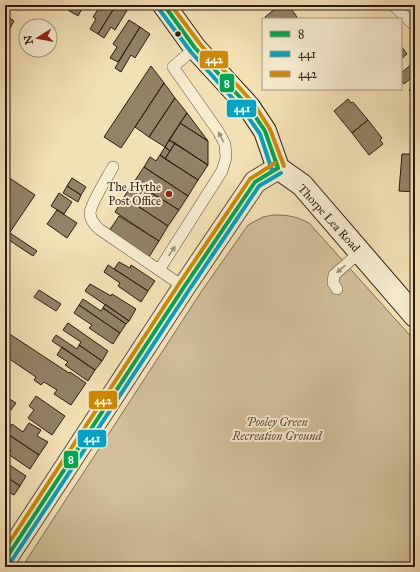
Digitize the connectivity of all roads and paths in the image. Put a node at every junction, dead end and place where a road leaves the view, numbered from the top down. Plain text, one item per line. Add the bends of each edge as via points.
1 (164, 5) edge
2 (393, 5) edge
3 (415, 26) edge
4 (195, 48) junction
5 (113, 168) dead end
6 (278, 168) junction
7 (360, 252) junction
8 (159, 270) junction
9 (184, 287) junction
10 (337, 288) dead end
11 (415, 316) edge
12 (5, 560) edge

1 - 4 street
2 - 3 lane
4 - 6 street via 249,107 265,131
8 -> 4 lane via 222,171 226,158 225,144 218,131 173,68
5 - 8 lane via 90,214 93,222 99,229
6 - 7 street, Thorpe Lea Road via 302,186
6 - 9 street via 255,182
7 -> 10 lane via 334,275 333,283
7 - 11 street, Thorpe Lea Road
8 - 9 lane
9 - 12 street

